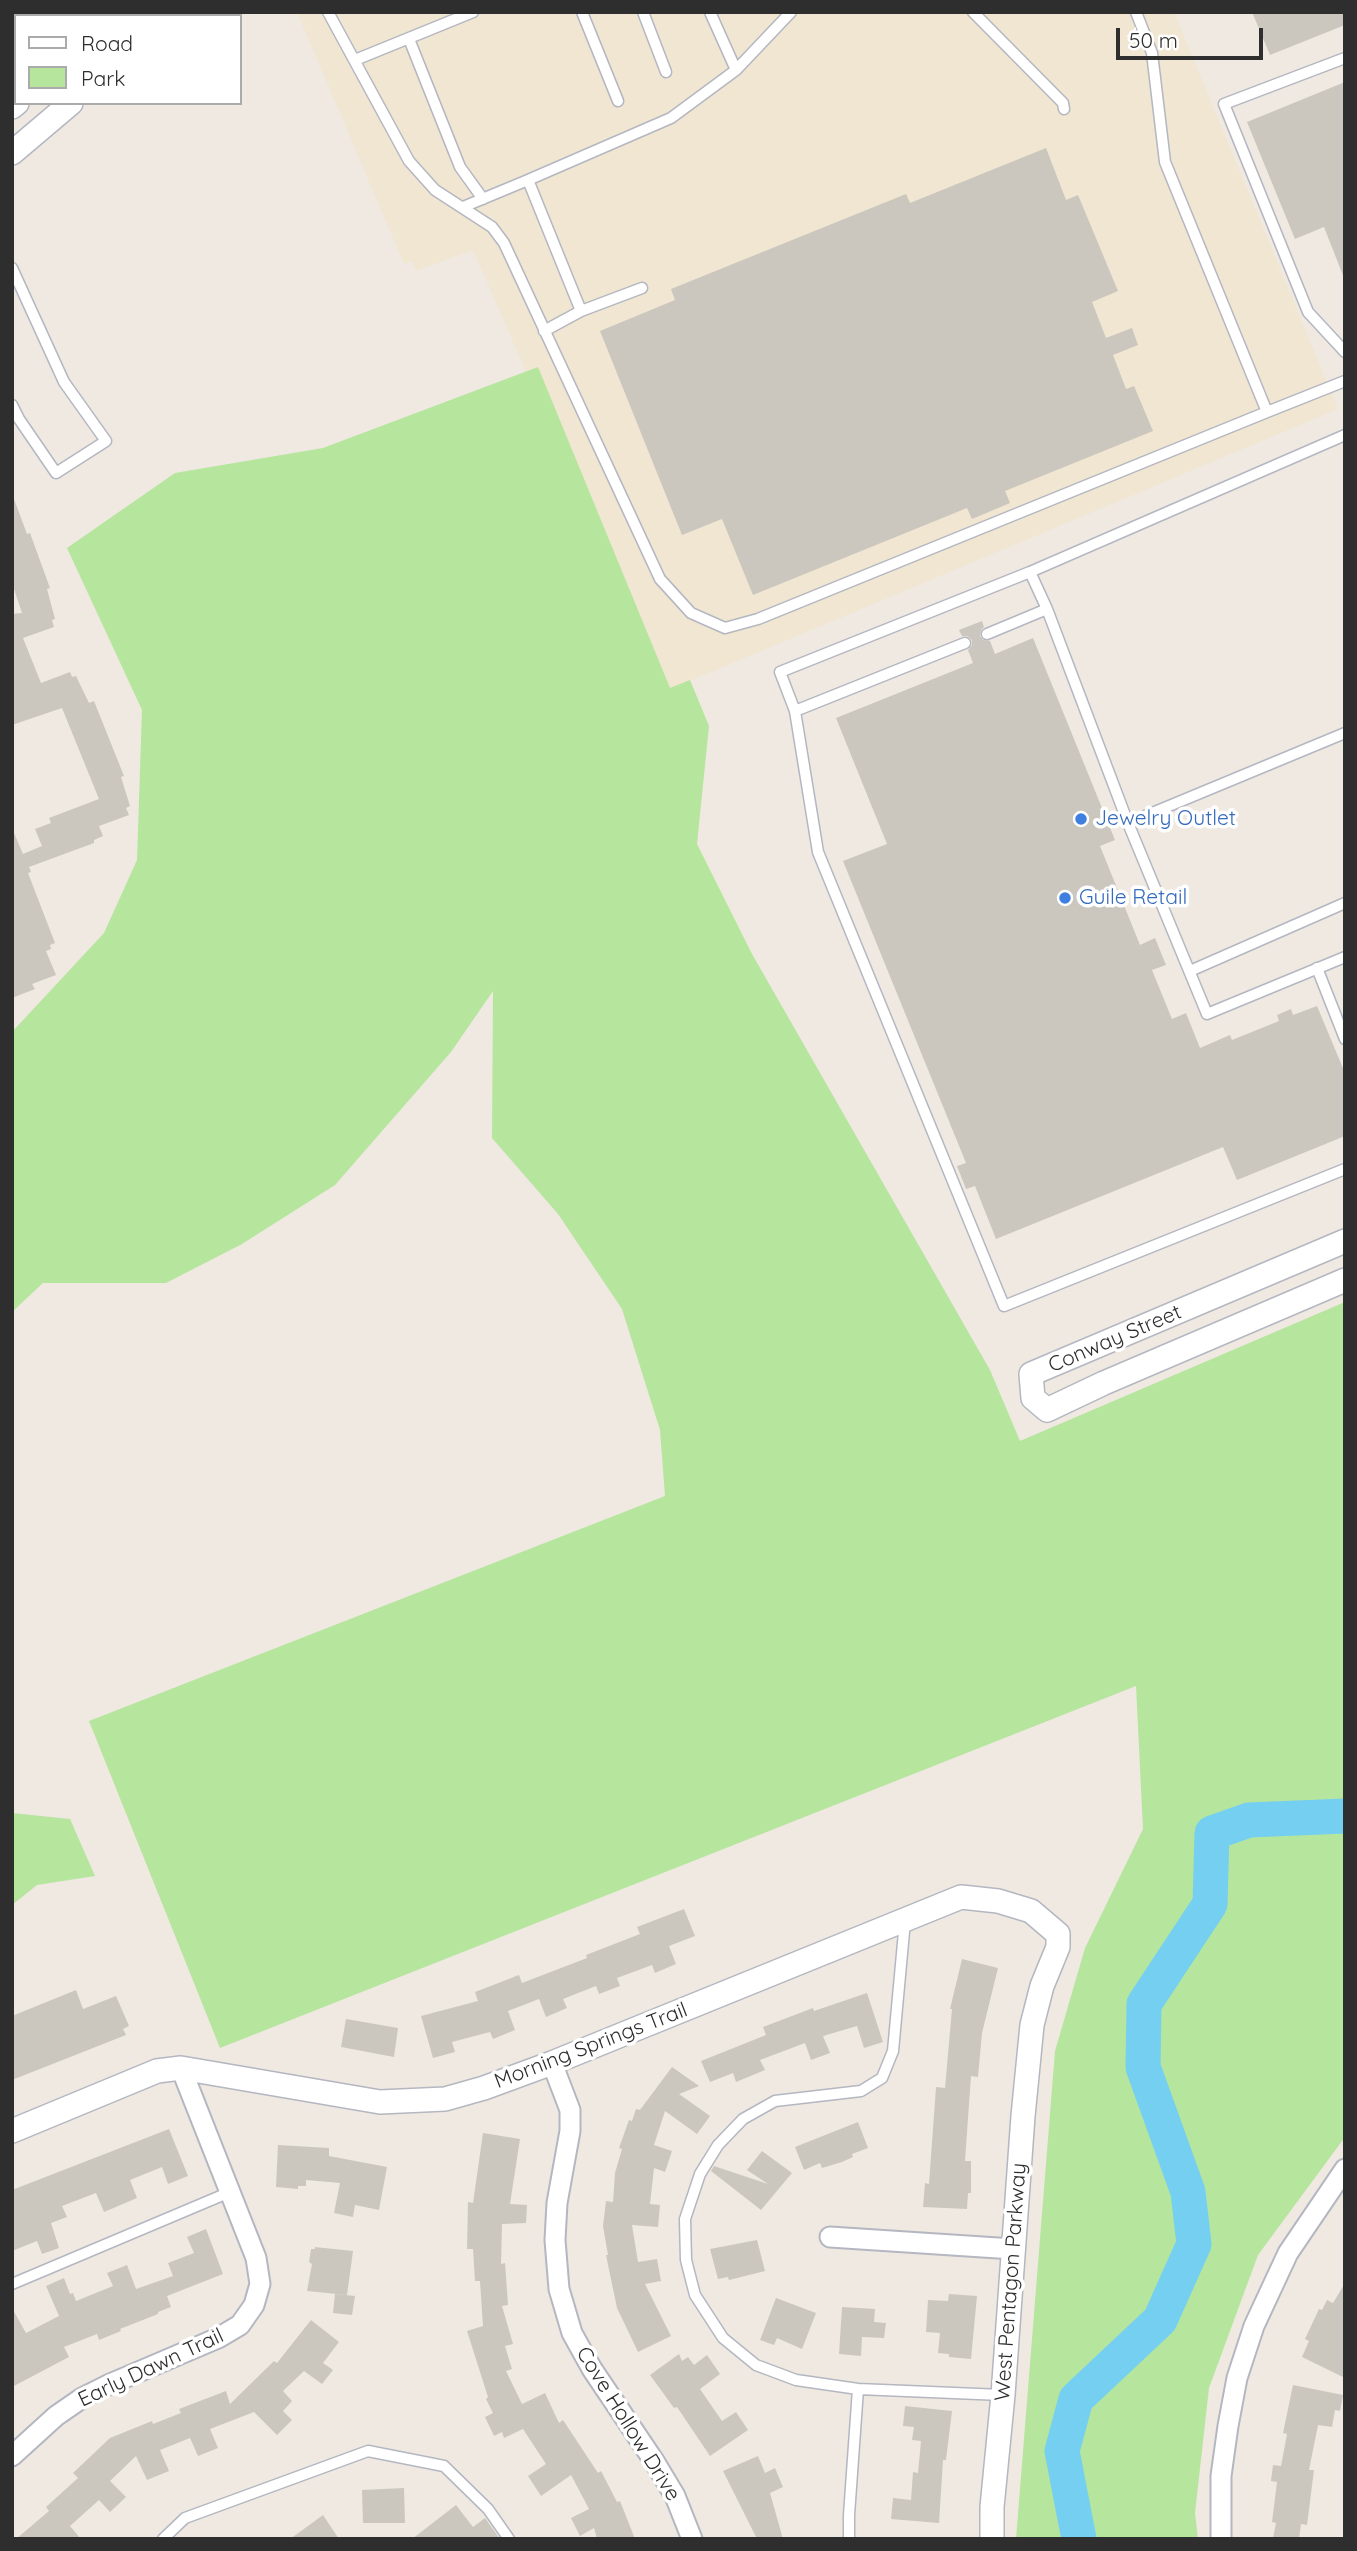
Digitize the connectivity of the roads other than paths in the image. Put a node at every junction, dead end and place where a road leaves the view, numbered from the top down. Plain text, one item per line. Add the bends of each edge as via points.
1 (328, 12) edge
2 (473, 12) edge
3 (582, 12) edge
4 (643, 12) edge
5 (710, 12) edge
6 (791, 12) edge
7 (973, 12) edge
8 (1136, 12) edge
9 (409, 39) junction
10 (1345, 58) edge
11 (355, 60) junction
12 (736, 70) junction
13 (666, 72) dead end
14 (618, 101) dead end
15 (69, 105) edge
16 (1065, 109) dead end
17 (12, 153) edge
18 (528, 180) junction
19 (483, 199) junction
20 (463, 207) junction
21 (12, 268) edge
22 (642, 288) dead end
23 (581, 311) junction
24 (544, 331) junction
25 (1345, 352) edge
26 (1345, 380) edge
27 (12, 405) edge
28 (1267, 412) junction
29 (1345, 435) edge
30 (1030, 572) junction
31 (1047, 610) junction
32 (987, 634) dead end
33 (965, 643) dead end
34 (795, 711) junction
35 (1345, 733) edge
36 (1128, 823) junction
37 (1345, 903) edge
38 (1344, 958) edge
39 (1317, 968) junction
40 (1190, 971) junction
41 (1345, 1039) edge
42 (1345, 1169) edge
43 (1345, 1241) edge
44 (1345, 1280) edge
45 (905, 1921) junction
46 (1032, 2025) joint
47 (552, 2063) junction
48 (181, 2068) junction
49 (12, 2131) edge
50 (1345, 2169) edge
51 (230, 2192) junction
52 (830, 2237) dead end
53 (1013, 2249) junction
54 (12, 2284) edge
55 (858, 2389) junction
56 (1003, 2395) junction
57 (12, 2456) edge
58 (163, 2539) edge
59 (509, 2539) edge
60 (692, 2539) edge
61 (849, 2539) edge
62 (992, 2539) edge
63 (1221, 2539) edge

1 - 11 lane
2 - 9 lane
3 - 14 lane
4 - 13 lane
5 - 12 lane
6 - 12 lane
7 - 16 lane
8 - 28 lane via 1152,53 1165,162
9 - 11 lane
9 - 19 lane via 460,167
10 - 25 lane via 1224,104 1308,312
11 - 20 lane via 409,161 435,190
12 - 18 lane via 671,118
15 - 17 street
18 - 19 lane
18 - 23 lane
19 - 20 lane
20 - 24 lane via 492,228 503,243
21 - 27 lane via 64,382 106,441 56,473
22 - 23 lane
23 - 24 lane
24 - 28 lane via 660,579 691,613 725,628 771,614
26 - 28 lane
29 - 30 lane
30 - 31 lane
30 - 34 lane via 780,671
31 - 32 lane
31 - 36 lane
33 - 34 lane
34 - 42 lane via 818,852 1004,1306
35 - 36 lane
36 - 40 lane
37 - 40 lane
38 - 39 lane
39 - 40 lane via 1207,1014
39 - 41 lane
43 - 44 street, Conway Street via 1031,1374 1033,1398 1047,1410
45 - 46 street, Morning Springs Trail via 961,1897 1031,1910 1058,1934 1058,1947
45 - 47 street, Morning Springs Trail
45 - 55 lane via 893,2051 882,2078 861,2091 775,2101 743,2119 718,2145 700,2174 685,2219 686,2260 695,2295 723,2339 757,2365 796,2379
46 - 53 street, West Pentagon Parkway
47 - 48 street, Morning Springs Trail via 445,2099 380,2102
47 - 60 street, Cove Hollow Drive via 570,2110 557,2203 559,2289 572,2333 675,2496
48 - 49 street, Morning Springs Trail via 157,2071
48 - 51 street, Early Dawn Trail
50 - 63 street via 1288,2253 1254,2326 1228,2426 1221,2476
51 - 54 lane
51 - 57 street, Early Dawn Trail via 256,2258 260,2284 254,2305 240,2325 82,2398
52 - 53 street
53 - 56 street, West Pentagon Parkway
55 - 56 lane
55 - 61 lane
56 - 62 street, West Pentagon Parkway
58 - 59 lane via 185,2518 368,2451 444,2466 488,2509

